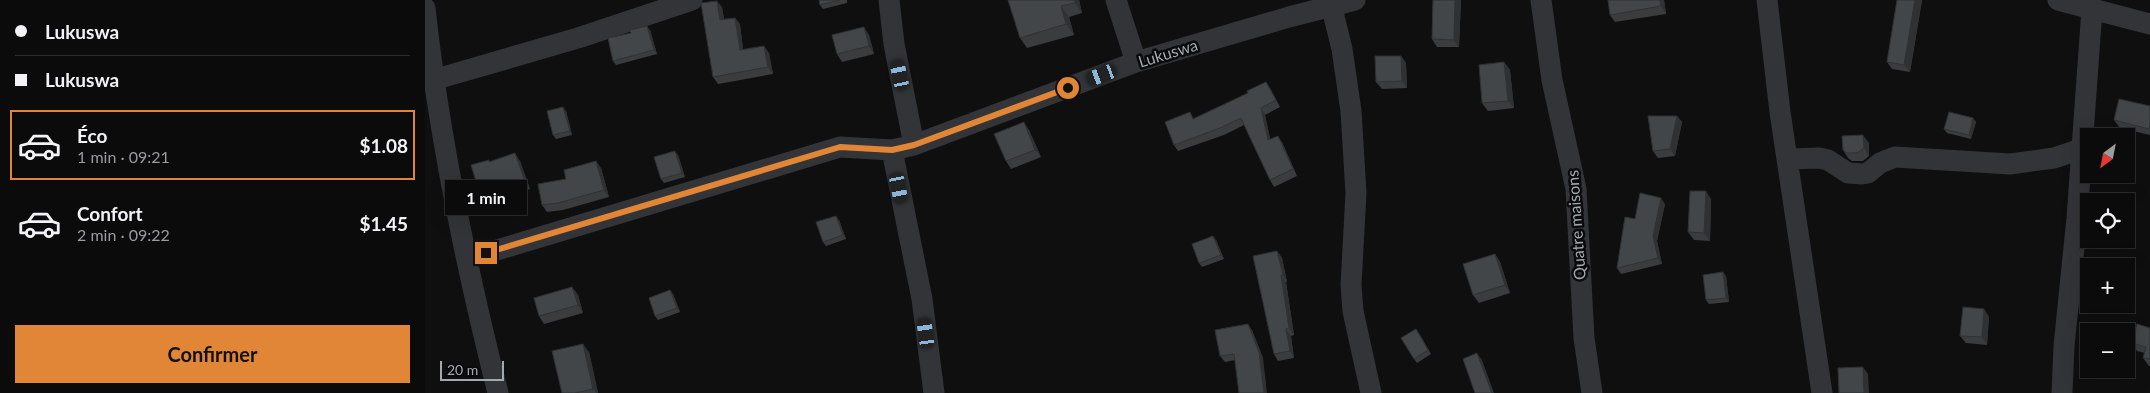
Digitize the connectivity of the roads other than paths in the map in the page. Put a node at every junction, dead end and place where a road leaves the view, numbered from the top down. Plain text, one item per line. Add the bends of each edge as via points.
1 (692, 0) edge
2 (889, 0) edge
3 (1116, 0) edge
4 (1355, 0) edge
5 (1541, 0) edge
6 (1767, 0) edge
7 (2058, 0) edge
8 (1331, 3) edge
9 (425, 8) edge
10 (2091, 9) junction
11 (2150, 24) edge
12 (1136, 62) junction
13 (433, 80) junction
14 (2082, 128) edge
15 (914, 145) junction
16 (2080, 149) edge
17 (892, 150) junction
18 (1787, 159) junction
19 (2080, 161) edge
20 (467, 259) junction
21 (498, 393) edge
22 (934, 393) edge
23 (1371, 393) edge
24 (1592, 393) edge
25 (1821, 393) edge
26 (2062, 393) edge

1 - 13 street
2 - 15 street via 894,44
3 - 12 street
4 - 8 street, Lukuswa
5 - 24 street, Quatre maisons via 1555,94 1575,189 1583,338
6 - 18 street
7 - 10 street
8 - 12 street, Lukuswa
8 - 23 street via 1351,111 1356,193 1351,285 1353,311
9 - 13 street
10 - 11 street
10 - 14 street
12 - 15 street, Lukuswa
13 - 20 street
15 - 17 street, Lukuswa
16 - 18 street via 2054,158 2010,164 1895,157 1862,174 1849,173 1829,160
17 - 20 street, Lukuswa via 840,147
17 - 22 street via 922,299
18 - 25 street
19 - 26 street
20 - 21 street

